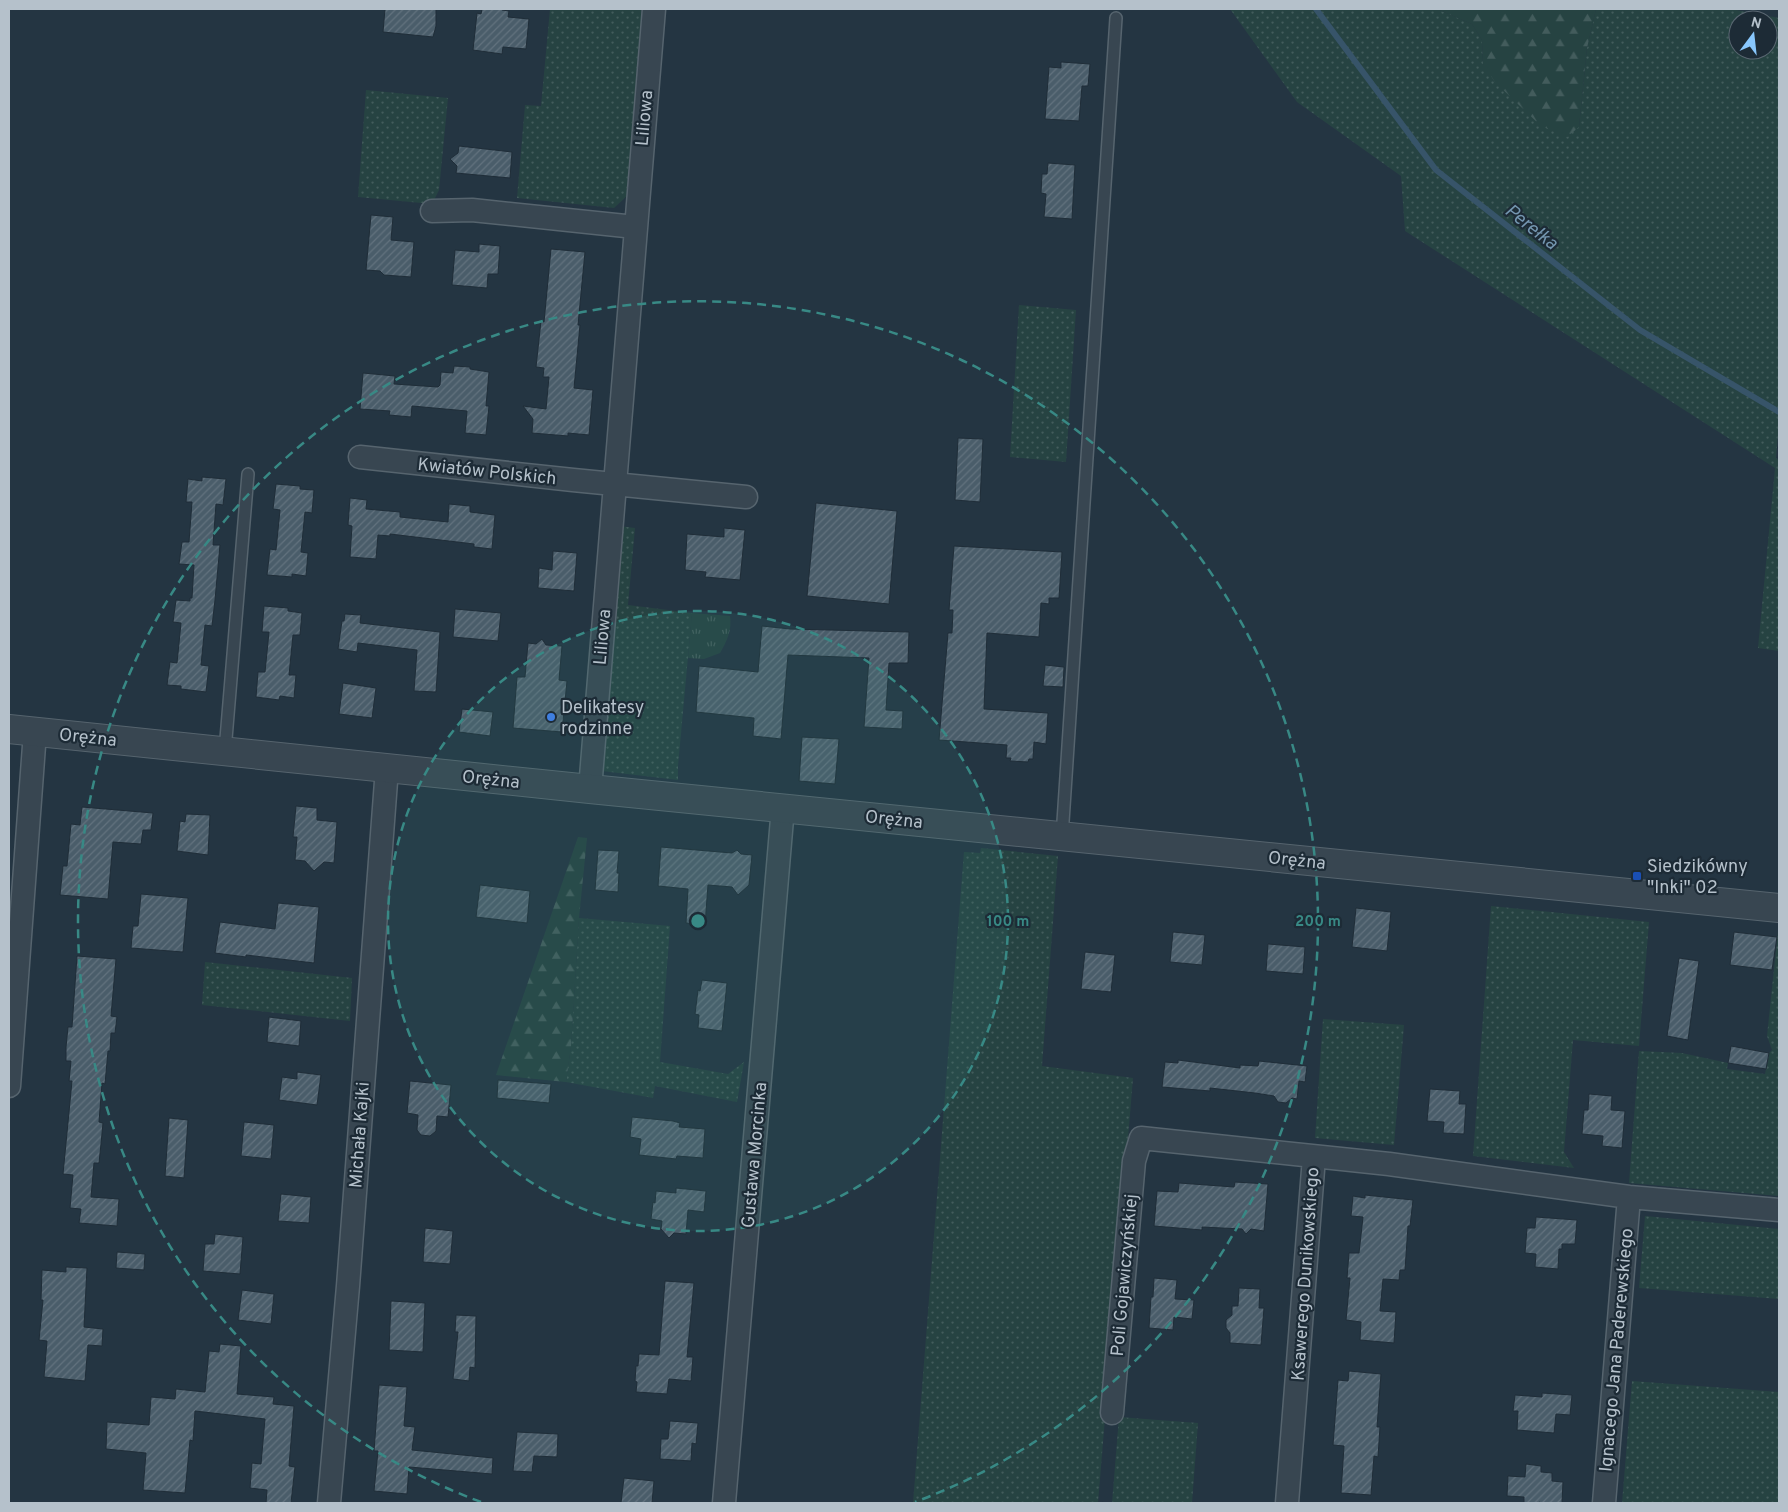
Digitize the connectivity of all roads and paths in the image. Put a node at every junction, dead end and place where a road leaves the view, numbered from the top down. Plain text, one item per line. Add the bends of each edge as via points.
1 (654, 9) edge
2 (1116, 18) dead end
3 (432, 211) dead end
4 (635, 227) junction
5 (360, 457) dead end
6 (248, 474) dead end
7 (614, 485) junction
8 (746, 497) dead end
9 (9, 729) edge
10 (35, 732) junction
11 (226, 751) junction
12 (387, 768) junction
13 (590, 789) junction
14 (783, 807) junction
15 (1062, 837) junction
16 (1779, 908) edge
17 (9, 1086) edge
18 (1142, 1138) joint
19 (1314, 1157) junction
20 (1628, 1197) junction
21 (1779, 1210) edge
22 (1112, 1413) dead end
23 (329, 1503) edge
24 (724, 1503) edge
25 (1287, 1503) edge
26 (1604, 1503) edge

1 - 4 street, Liliowa
2 - 15 lane
3 - 4 street via 472,210
4 - 7 street, Liliowa
5 - 7 street, Kwiatów Polskich
6 - 11 lane
7 - 8 street
7 - 13 street, Liliowa
9 - 10 street, Orężna
10 - 11 street, Orężna
10 - 17 street
11 - 12 street, Orężna
12 - 13 street, Orężna
12 - 23 street, Michała Kajki
13 - 14 street, Orężna
14 - 15 street, Orężna
14 - 24 street, Gustawa Morcinka
15 - 16 street, Orężna
18 - 19 street, Ksawerego Dunikowskiego
18 - 22 street, Poli Gojawiczyńskiej via 1134,1161
19 - 20 street via 1389,1164
19 - 25 street, Ksawerego Dunikowskiego
20 - 21 street
20 - 26 street, Ignacego Jana Paderewskiego

